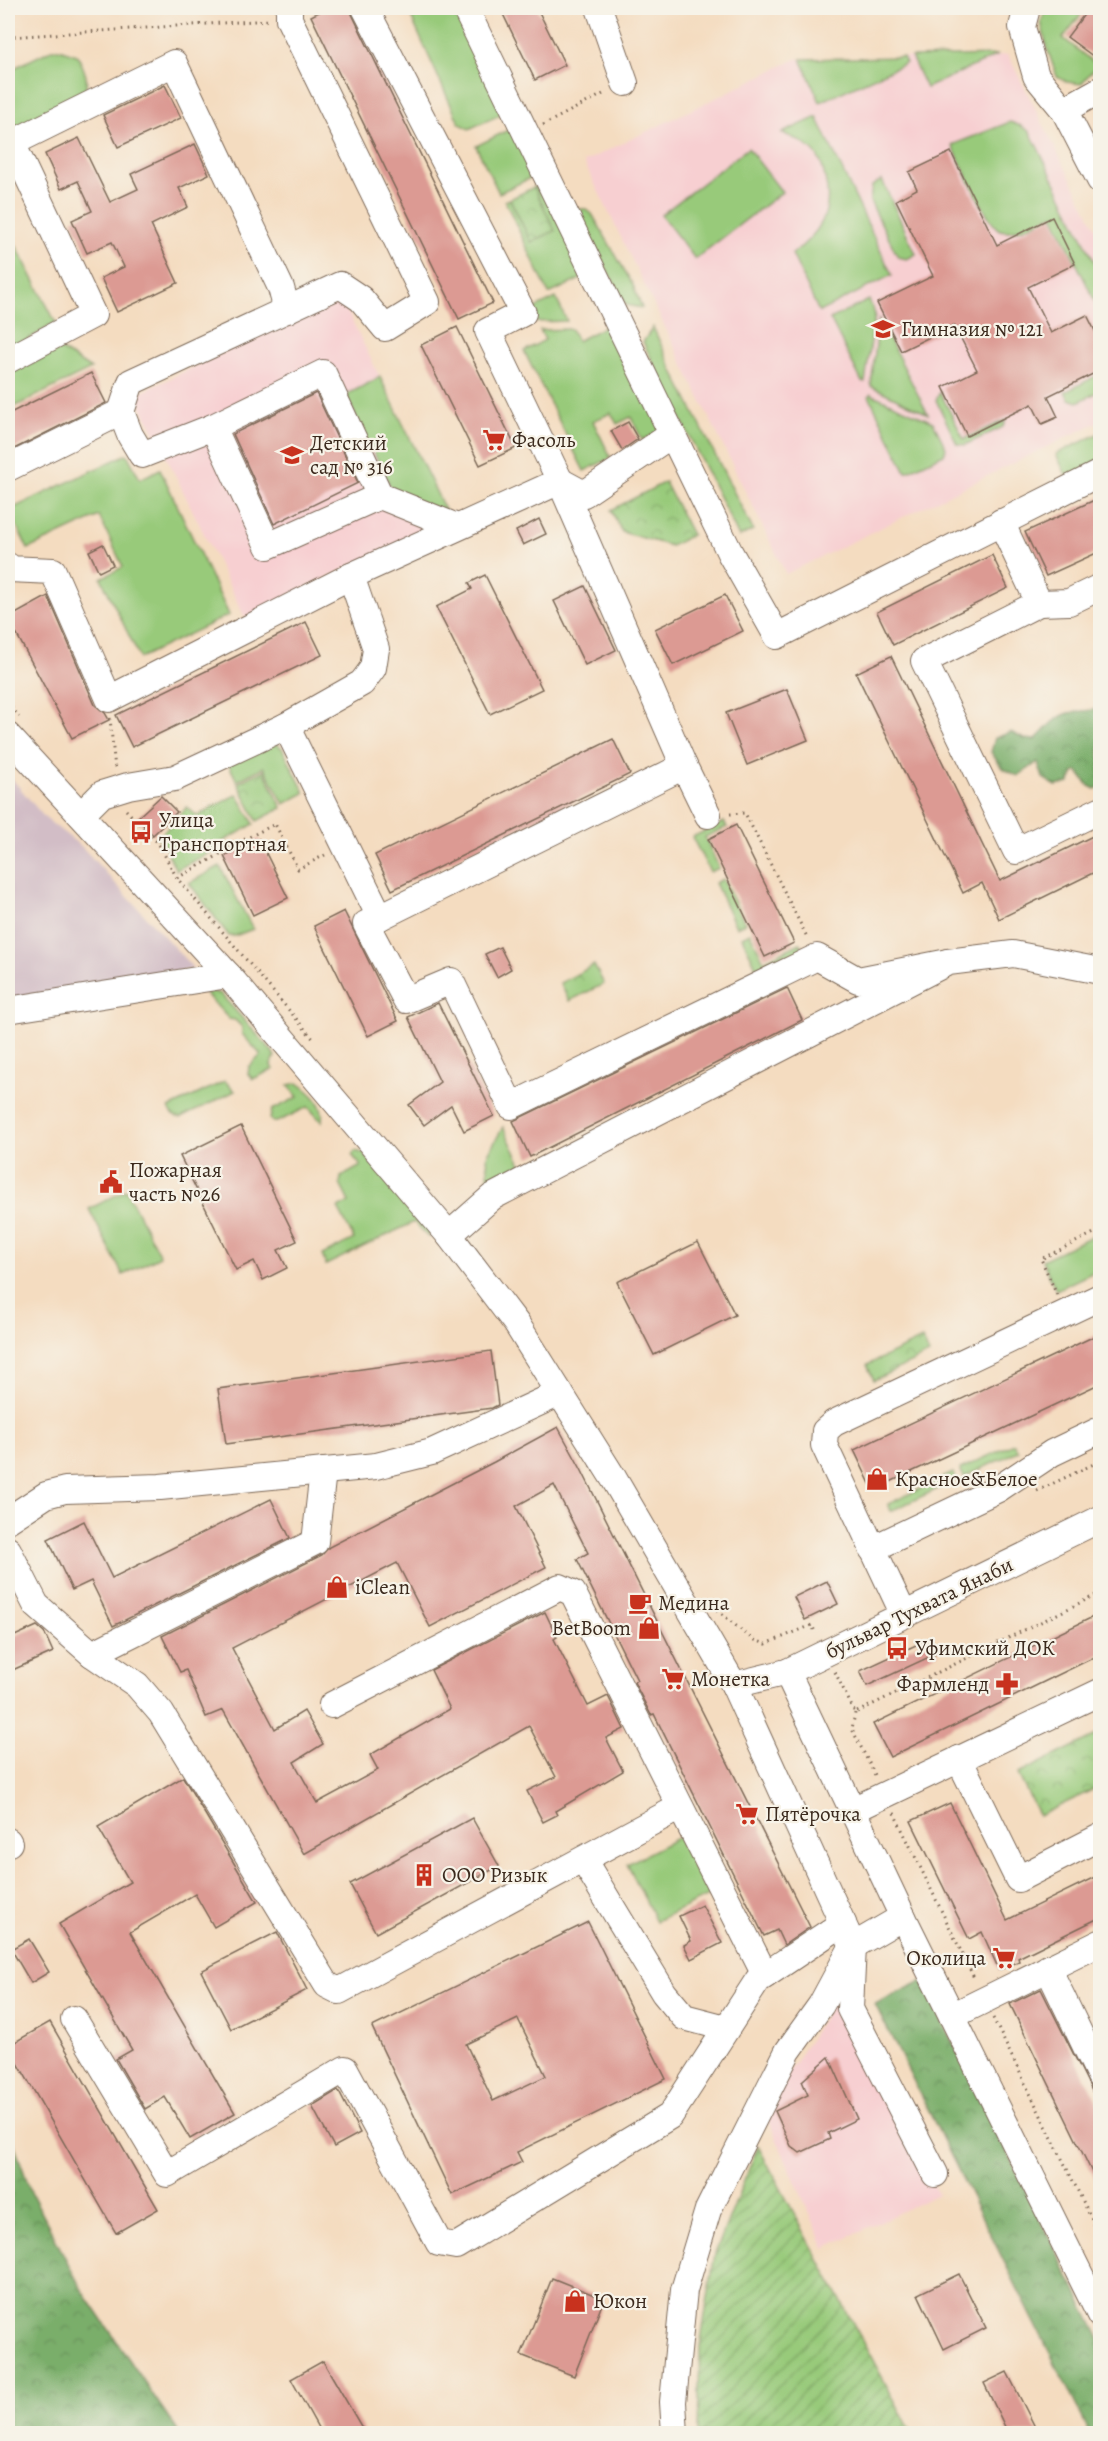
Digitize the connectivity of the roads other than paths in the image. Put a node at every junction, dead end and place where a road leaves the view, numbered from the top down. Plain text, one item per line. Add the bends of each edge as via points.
1 (365, 8) edge
2 (465, 8) edge
3 (599, 8) edge
4 (1027, 8) edge
5 (289, 13) edge
6 (625, 83) road end
7 (1101, 90) edge
8 (1064, 110) junction
9 (1101, 180) edge
10 (287, 310) junction
11 (8, 360) edge
12 (121, 412) junction
13 (213, 427) junction
14 (672, 435) junction
15 (8, 468) edge
16 (1101, 473) edge
17 (561, 481) junction
18 (380, 496) junction
19 (1001, 522) junction
20 (457, 527) junction
21 (8, 566) edge
22 (351, 576) junction
23 (1101, 587) edge
24 (1039, 603) junction
25 (286, 726) junction
26 (8, 736) edge
27 (684, 766) junction
28 (1101, 810) edge
29 (82, 814) junction
30 (708, 815) road end
31 (380, 917) junction
32 (948, 962) junction
33 (1101, 971) edge
34 (228, 975) junction
35 (16, 1009) edge
36 (8, 1032) edge
37 (450, 1235) junction
38 (1101, 1297) edge
39 (560, 1393) junction
40 (1101, 1430) edge
41 (323, 1471) junction
42 (1101, 1519) edge
43 (8, 1520) edge
44 (872, 1549) junction
45 (8, 1550) edge
46 (904, 1615) junction
47 (93, 1654) junction
48 (787, 1672) junction
49 (734, 1685) junction
50 (1101, 1692) edge
51 (332, 1705) dead end
52 (959, 1760) junction
53 (680, 1807) junction
54 (853, 1810) junction
55 (1101, 1837) edge
56 (586, 1866) dead end
57 (903, 1917) junction
58 (848, 1934) junction
59 (1101, 1943) edge
60 (1048, 1968) junction
61 (765, 1975) junction
62 (952, 2016) junction
63 (74, 2019) dead end
64 (726, 2028) junction
65 (1101, 2076) edge
66 (935, 2174) dead end
67 (1101, 2315) edge
68 (675, 2433) edge

1 - 17 street via 523,314 488,331
2 - 14 street
3 - 6 street
4 - 8 street via 1022,27 1036,76
5 - 10 street via 428,302 385,328 361,299 340,285
7 - 8 street
8 - 9 street
10 - 11 street via 281,288 174,63 12,143 93,315
10 - 12 street via 131,382
12 - 13 street via 142,455
12 - 15 street
13 - 18 street via 268,546
13 - 18 street via 323,373
14 - 17 street via 584,494
14 - 19 street via 730,553 777,636
16 - 19 street
17 - 20 street
17 - 27 street
18 - 20 street
19 - 24 street
20 - 22 street
21 - 22 street via 53,571 109,699
22 - 25 street via 376,649 373,668 362,683
23 - 24 street via 1069,602
24 - 28 street via 924,661 1016,851
25 - 29 street via 175,778 102,794
25 - 31 street
26 - 29 street
27 - 30 street
27 - 31 street
29 - 34 street
31 - 32 street via 366,924 406,1000 451,981 511,1106 817,957 858,980
32 - 33 street via 1013,954
32 - 37 street via 492,1197
34 - 35 street
34 - 37 street
35 - 36 street
37 - 39 street via 516,1323
38 - 44 street via 828,1427 824,1445
39 - 41 street via 432,1452 376,1466
39 - 49 street
40 - 44 street via 1052,1453 998,1489
41 - 43 street via 160,1487 65,1490 46,1495
41 - 47 street via 315,1542
42 - 46 street, бульвар Тухвата Янаби
44 - 46 street
45 - 47 street via 36,1605
46 - 48 street, бульвар Тухвата Янаби
47 - 53 street via 137,1685 161,1713 327,1986 339,1991
48 - 49 street, бульвар Тухвата Янаби
48 - 54 street
49 - 58 street
50 - 52 street
51 - 53 street via 560,1587 573,1593
52 - 54 street
52 - 55 street via 1018,1879
53 - 61 street
54 - 57 street
56 - 64 street via 664,1993 684,2017
57 - 58 street
57 - 62 street
58 - 61 street
58 - 66 street via 850,2009
58 - 68 street via 821,2005 788,2051 708,2210 684,2290 673,2402
59 - 60 street
60 - 62 street
60 - 65 street
61 - 64 street
62 - 67 street
63 - 64 street via 167,2174 345,2069 439,2242 456,2246 670,2116

